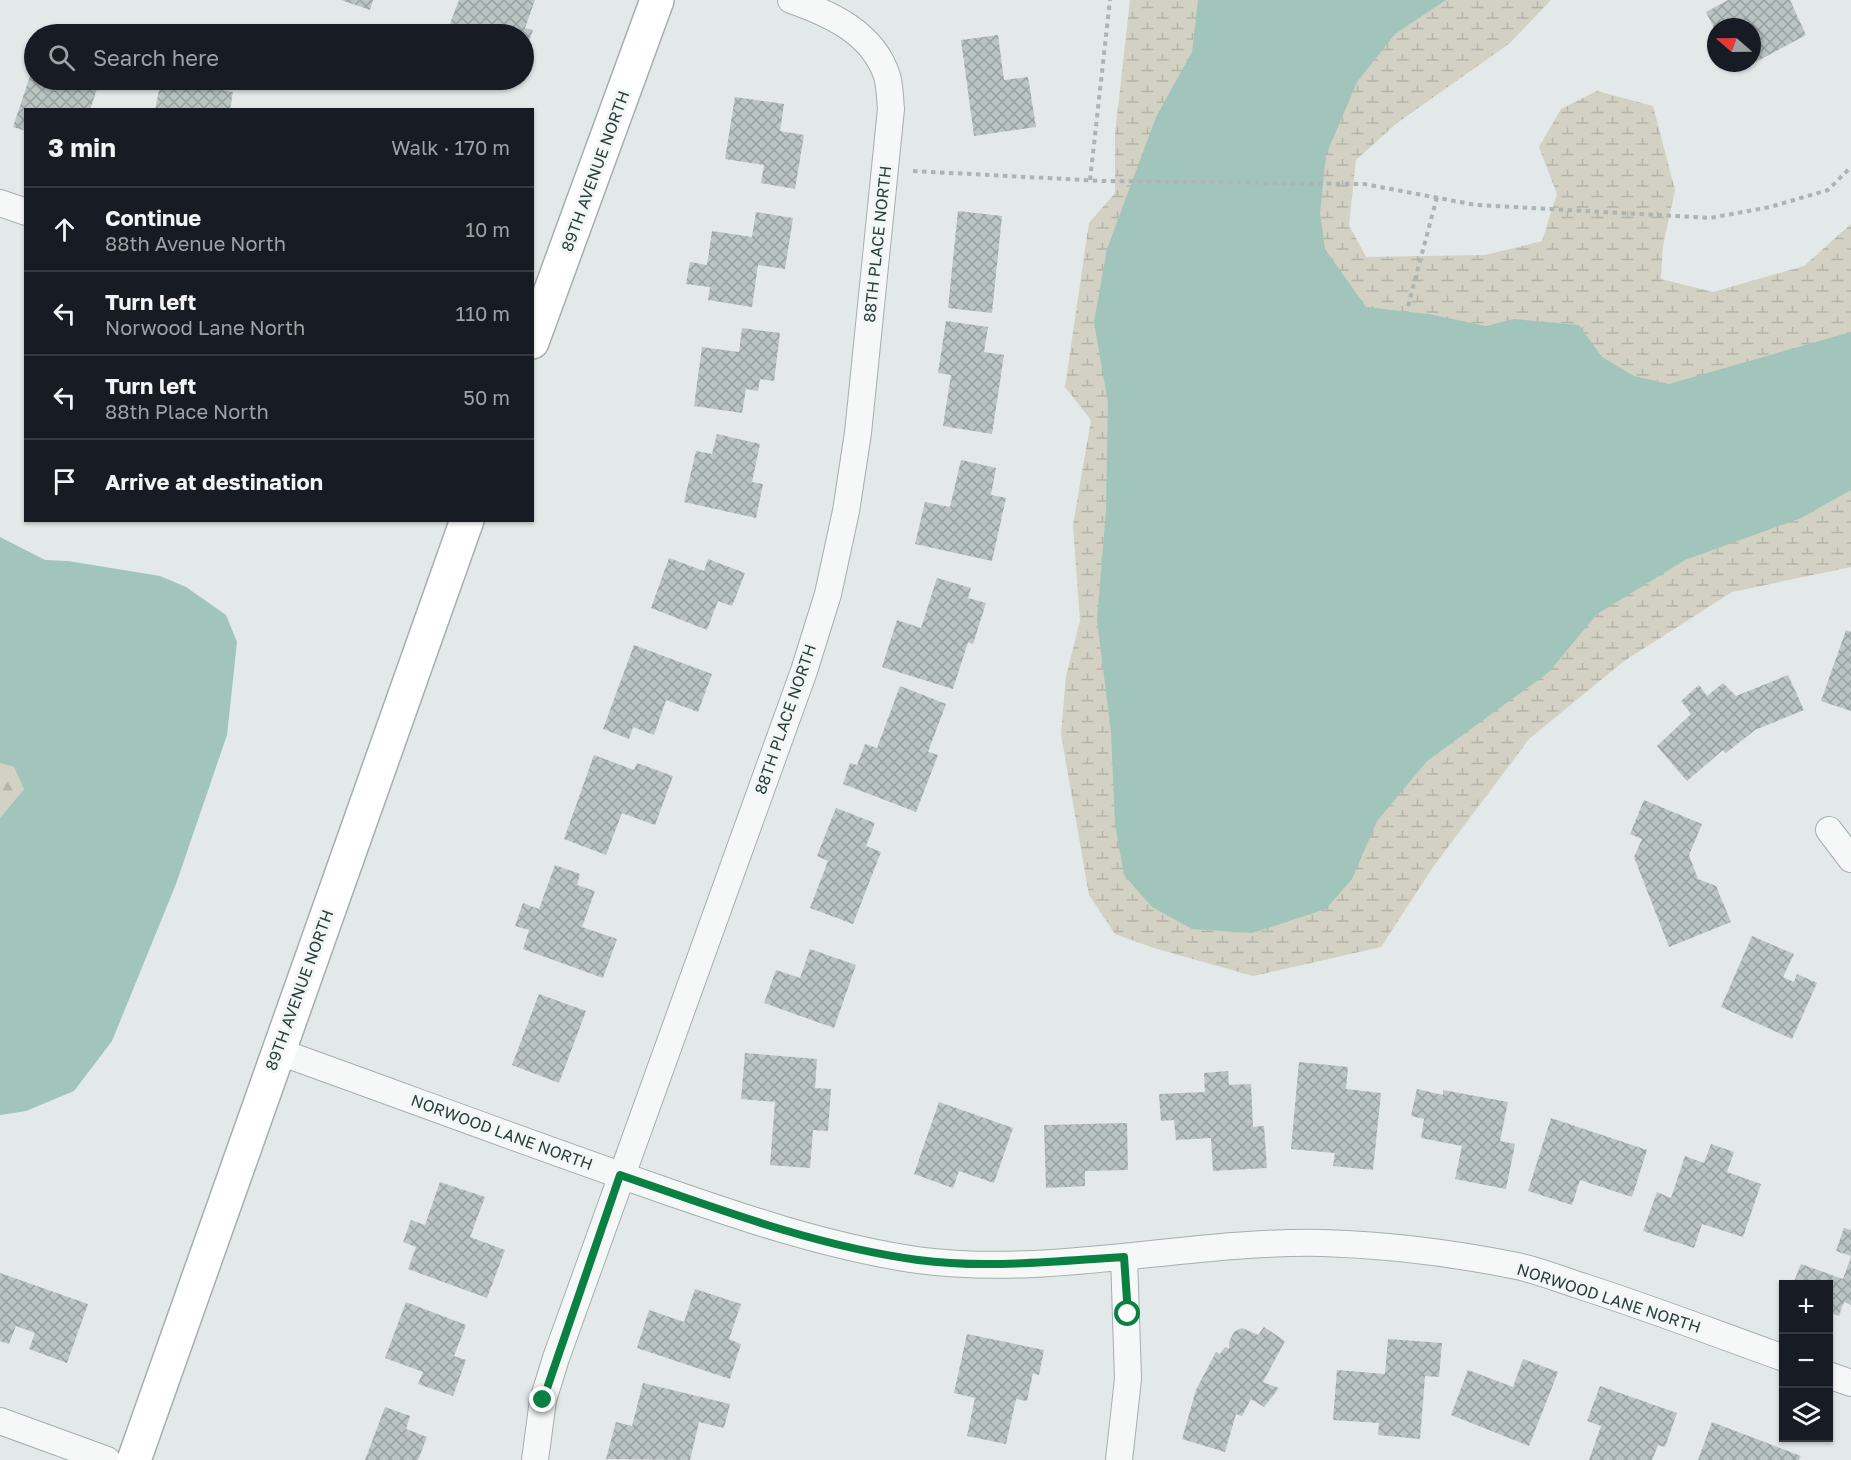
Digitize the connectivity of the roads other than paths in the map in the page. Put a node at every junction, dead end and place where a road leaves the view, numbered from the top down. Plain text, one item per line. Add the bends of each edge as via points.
1 (657, 0) edge
2 (791, 0) edge
3 (0, 203) edge
4 (24, 211) edge
5 (534, 337) edge
6 (466, 522) edge
7 (1829, 830) dead end
8 (1851, 860) edge
9 (277, 1051) junction
10 (620, 1175) junction
11 (1124, 1257) junction
12 (1779, 1356) edge
13 (1833, 1377) edge
14 (1851, 1383) edge
15 (0, 1421) edge
16 (107, 1460) edge
17 (134, 1460) edge
18 (535, 1460) edge
19 (1119, 1460) edge

1 - 5 street, 89TH AVENUE NORTH
2 - 10 street, 88TH PLACE NORTH via 850,26 874,50 888,77 891,110 858,433 828,594 804,671
3 - 4 street
6 - 9 street, 89TH AVENUE NORTH
7 - 8 street
9 - 10 street, NORWOOD LANE NORTH
9 - 17 street, 89TH AVENUE NORTH
10 - 11 street, NORWOOD LANE NORTH via 834,1245 920,1260 1005,1264
10 - 18 street, 88TH PLACE NORTH via 543,1400
11 - 12 street, NORWOOD LANE NORTH via 1221,1247 1321,1243 1423,1250 1520,1267
11 - 19 street via 1128,1378
13 - 14 street
15 - 16 street

